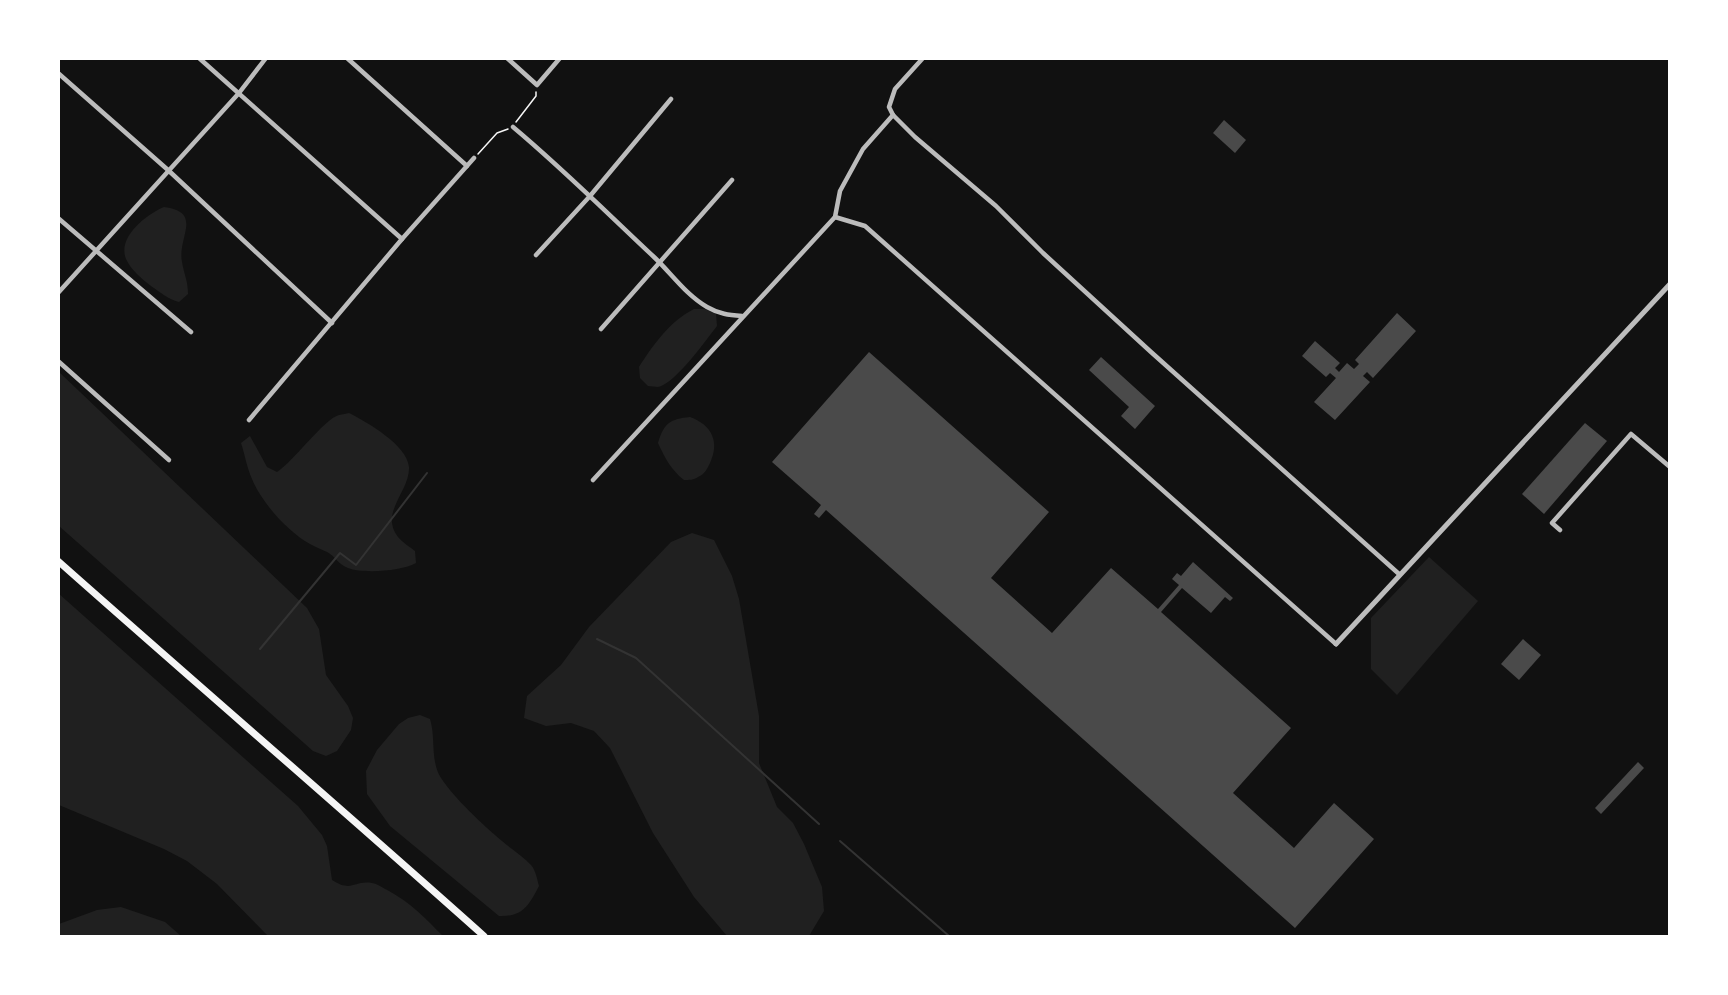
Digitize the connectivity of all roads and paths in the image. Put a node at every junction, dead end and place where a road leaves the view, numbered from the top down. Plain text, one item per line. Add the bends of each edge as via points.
1 (199, 58) edge
2 (266, 58) edge
3 (347, 58) edge
4 (507, 58) edge
5 (560, 58) edge
6 (923, 58) edge
7 (58, 73) edge
8 (239, 93) junction
9 (671, 99) dead end
10 (893, 115) junction
11 (513, 127) dead end
12 (474, 158) dead end
13 (467, 166) junction
14 (168, 170) junction
15 (732, 180) dead end
16 (590, 196) junction
17 (835, 217) junction
18 (58, 218) edge
19 (402, 239) junction
20 (97, 252) junction
21 (536, 255) dead end
22 (660, 263) junction
23 (1670, 284) edge
24 (58, 293) edge
25 (742, 316) junction
26 (332, 323) junction
27 (601, 329) dead end
28 (190, 332) dead end
29 (58, 361) edge
30 (249, 420) dead end
31 (169, 460) dead end
32 (1670, 467) edge
33 (593, 480) dead end
34 (1560, 530) dead end
35 (58, 561) edge
36 (1399, 574) junction
37 (1336, 644) joint
38 (484, 936) edge

1 - 8 street
2 - 8 street
3 - 13 street
4 - 5 street via 537,85
6 - 10 street via 895,89 889,107
7 - 14 street
8 - 14 street
8 - 19 street
9 - 16 street
10 - 17 street via 863,149 840,191
10 - 36 street
11 - 16 street
12 - 13 street
13 - 19 street
14 - 20 street
14 - 26 street
15 - 22 street
16 - 21 street
16 - 22 street
17 - 25 street
17 - 37 street via 865,226
18 - 20 street
19 - 26 street
20 - 24 street
20 - 28 street
22 - 25 street via 708,308 724,315
22 - 27 street
23 - 36 street
25 - 33 street
26 - 30 street
29 - 31 street
32 - 34 street via 1631,434 1552,523
35 - 38 main road
36 - 37 street

